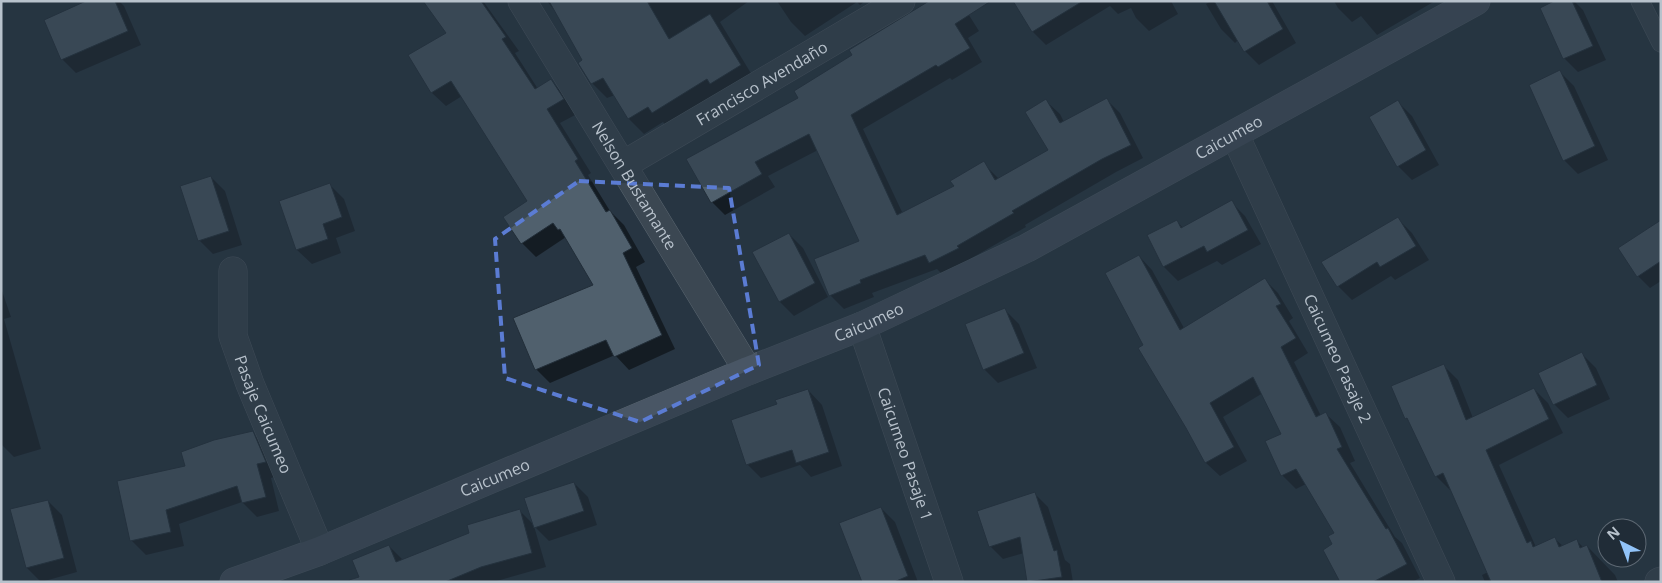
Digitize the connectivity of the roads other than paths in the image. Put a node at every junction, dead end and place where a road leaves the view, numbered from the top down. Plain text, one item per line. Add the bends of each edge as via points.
1 (522, 1) edge
2 (901, 1) edge
3 (1476, 1) edge
4 (1640, 1) edge
5 (1661, 43) edge
6 (1235, 135) junction
7 (623, 165) junction
8 (233, 271) dead end
9 (862, 326) junction
10 (748, 371) junction
11 (320, 552) junction
12 (234, 582) edge
13 (949, 582) edge
14 (1441, 582) edge

1 - 7 street, Nelson Bustamante
2 - 7 street, Francisco Avendaño
3 - 6 street, Caicumeo
4 - 5 lane
6 - 9 street, Caicumeo via 1027,248
6 - 14 street, Caicumeo Pasaje 2
7 - 10 street, Nelson Bustamante
8 - 11 street, Pasaje Caicumeo via 233,336
9 - 10 street, Caicumeo
9 - 13 street, Caicumeo Pasaje 1
10 - 11 street, Caicumeo
11 - 12 street, Caicumeo

